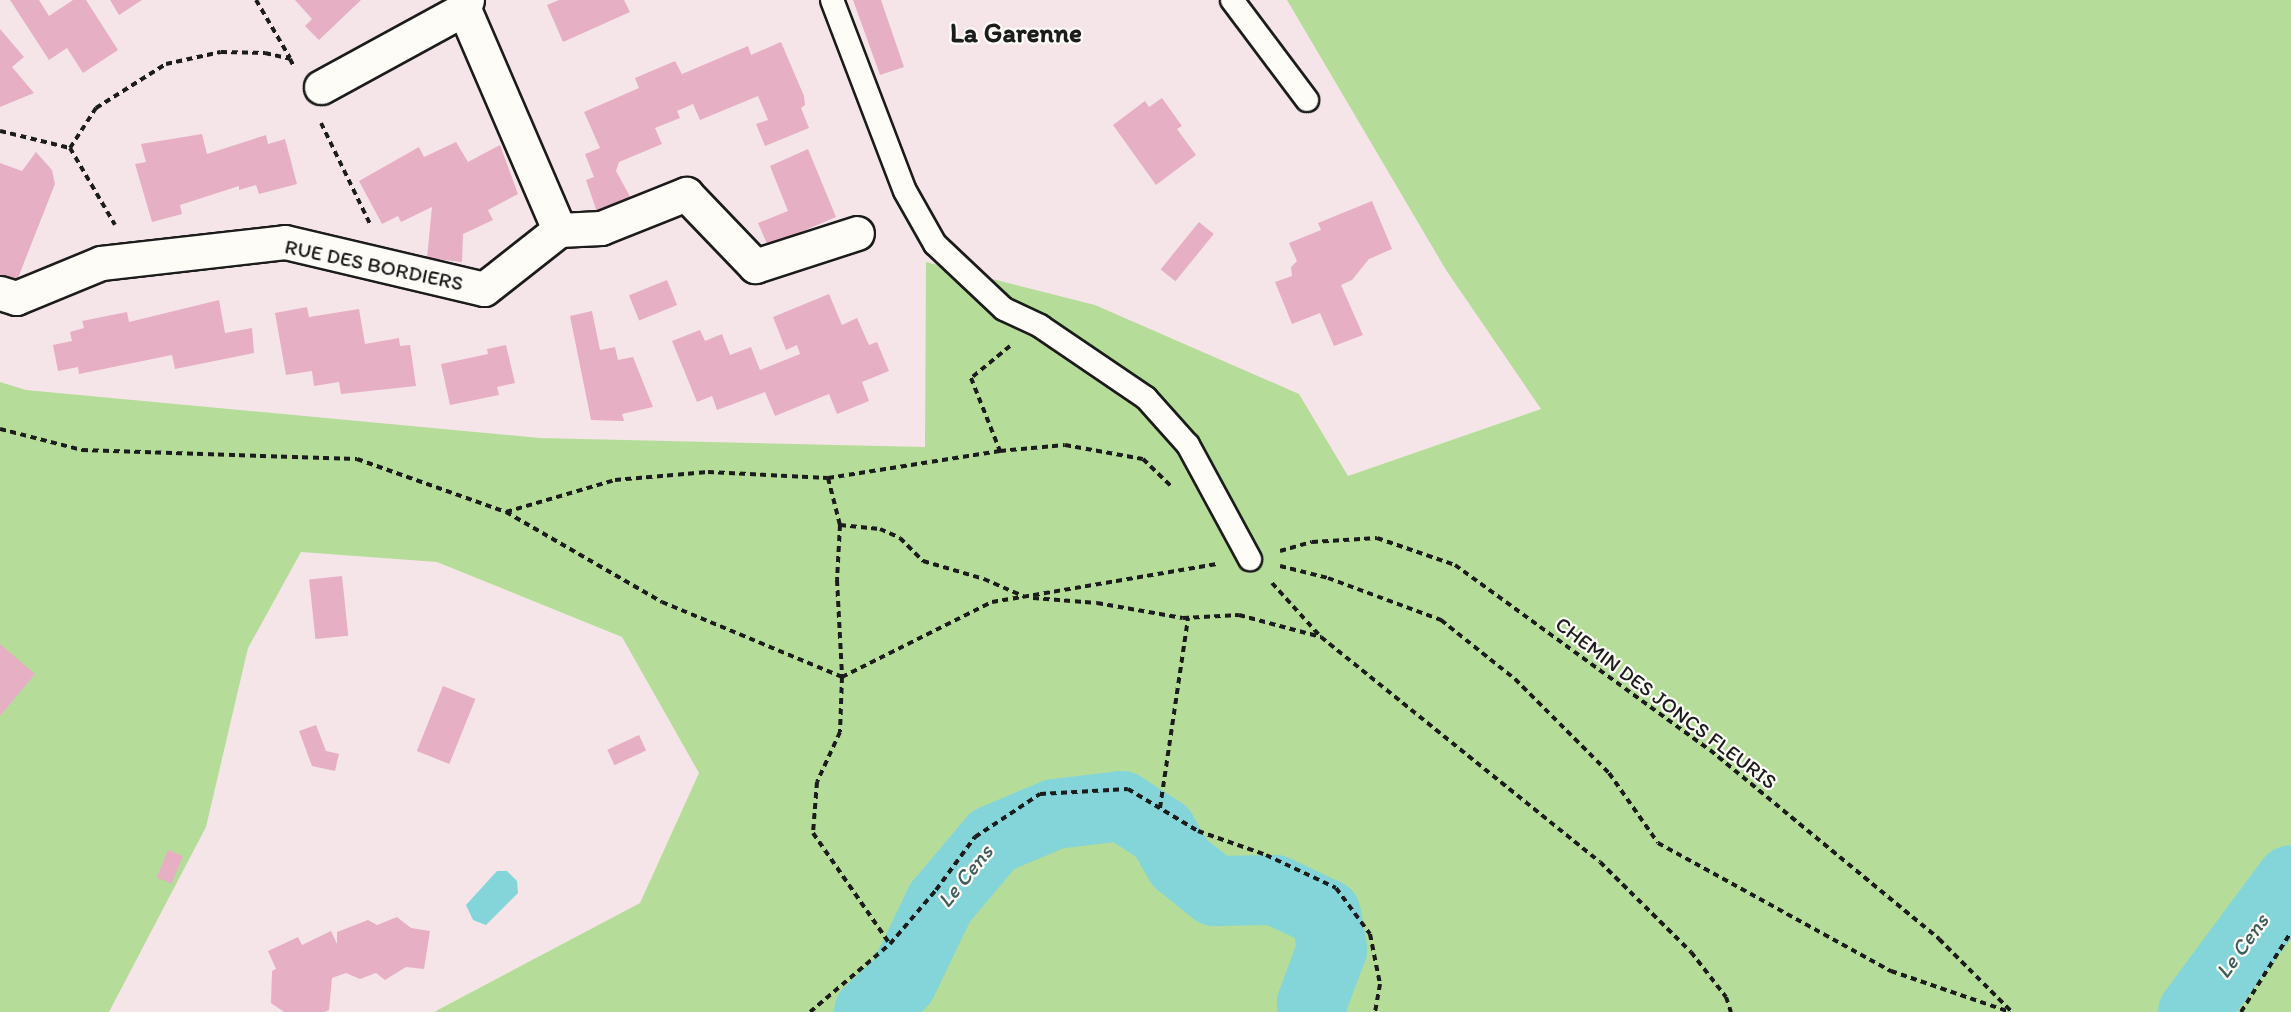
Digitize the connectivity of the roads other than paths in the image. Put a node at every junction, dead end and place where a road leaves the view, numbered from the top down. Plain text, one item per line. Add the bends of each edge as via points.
1 (832, 0) edge
2 (1232, 0) edge
3 (466, 4) edge
4 (308, 78) road end
5 (1307, 100) dead end
6 (559, 230) junction
7 (857, 232) dead end
8 (0, 293) edge
9 (1250, 559) road end

1 - 9 lane via 905,192 935,244 1004,309 1040,326 1146,398 1188,445
2 - 5 lane
3 - 4 street
3 - 6 street
6 - 7 street via 601,228 686,194 755,266
6 - 8 street, RUE DES BORDIERS via 484,289 285,242 101,263 16,298

